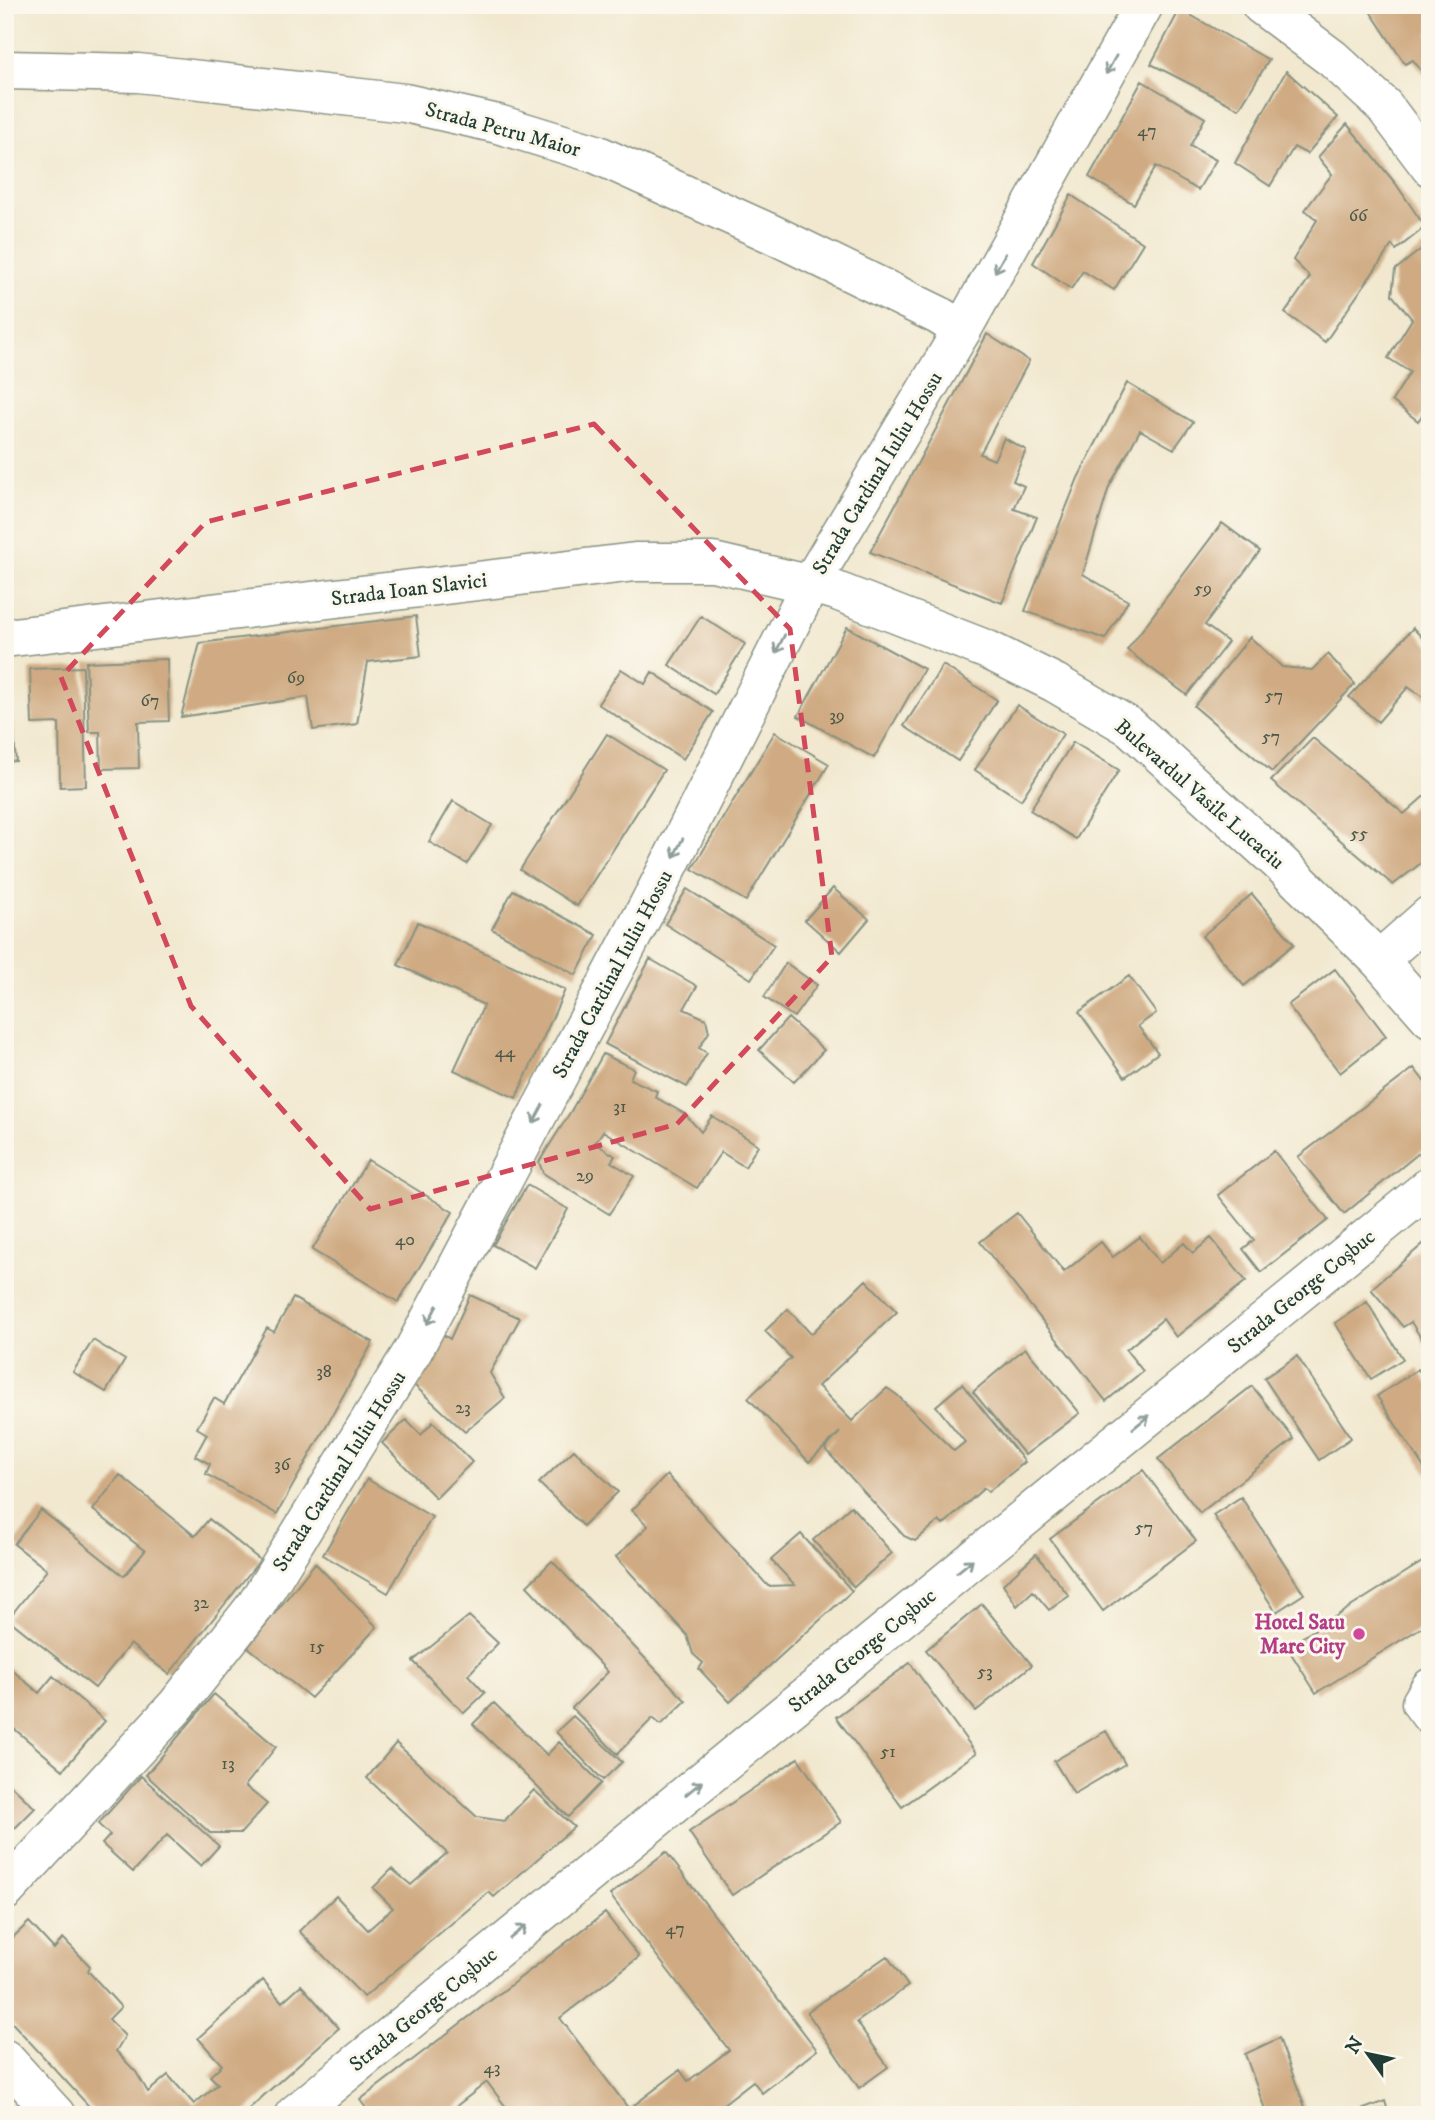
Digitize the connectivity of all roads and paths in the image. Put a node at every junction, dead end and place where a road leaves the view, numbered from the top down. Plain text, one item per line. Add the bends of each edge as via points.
1 (1144, 5) edge
2 (1261, 5) edge
3 (5, 71) edge
4 (1430, 167) edge
5 (962, 330) junction
6 (811, 583) junction
7 (5, 638) edge
8 (1430, 915) edge
9 (1380, 960) junction
10 (1430, 1018) edge
11 (1430, 1185) edge
12 (1430, 1688) edge
13 (1430, 1715) edge
14 (5, 1891) edge
15 (5, 2059) edge
16 (56, 2115) edge
17 (294, 2115) edge

1 -> 5 street, Strada Cardinal Iuliu Hossu
2 - 4 street via 1333,59 1384,106
3 - 5 street, Strada Petru Maior via 138,73 405,103 498,124 596,153 772,234
5 - 6 street, Strada Cardinal Iuliu Hossu
6 - 7 street, Strada Ioan Slavici via 713,562 635,562
6 - 9 street, Bulevardul Vasile Lucaciu via 988,650 1130,727
6 -> 14 street, Strada Cardinal Iuliu Hossu via 657,889 414,1349 256,1605 176,1706
8 - 9 street
9 - 10 street, Bulevardul Vasile Lucaciu
17 -> 11 street, Strada George Coșbuc
12 - 13 street via 1421,1703
15 - 16 street

